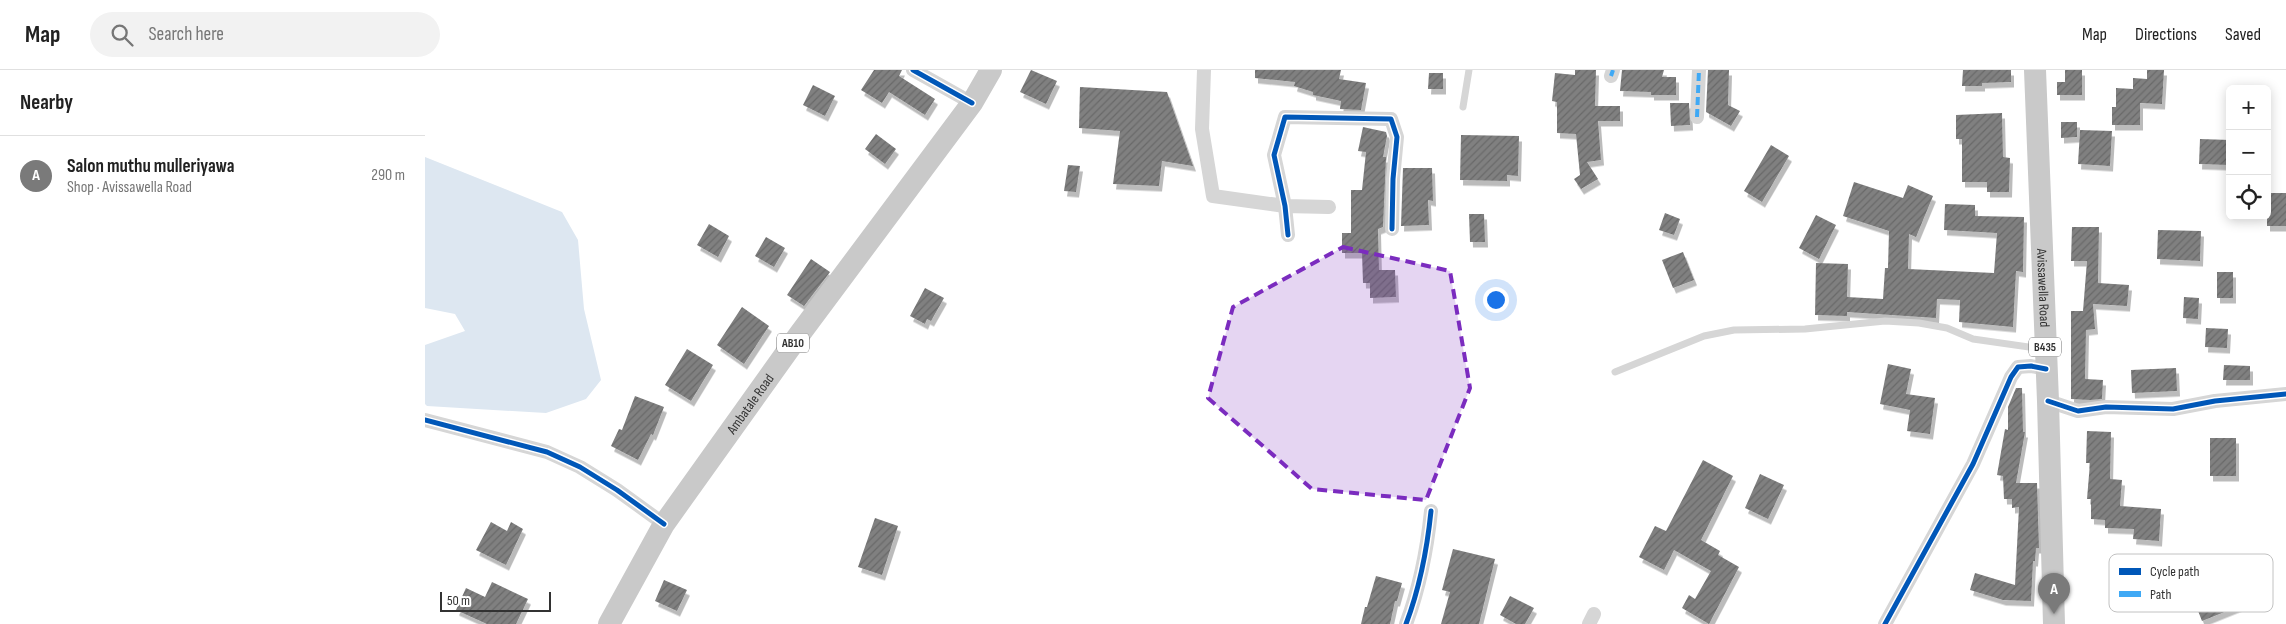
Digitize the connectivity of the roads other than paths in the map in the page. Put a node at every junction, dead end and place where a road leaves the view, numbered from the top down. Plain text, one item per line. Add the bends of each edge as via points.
1 (913, 70) edge
2 (991, 70) edge
3 (1203, 70) edge
4 (1469, 70) edge
5 (1699, 70) edge
6 (2035, 70) edge
7 (972, 103) junction
8 (1463, 107) dead end
9 (1697, 117) dead end
10 (1285, 206) junction
11 (1329, 207) dead end
12 (1392, 229) dead end
13 (1288, 235) dead end
14 (2046, 359) junction
15 (1615, 372) dead end
16 (2286, 394) edge
17 (2048, 401) junction
18 (425, 420) edge
19 (1431, 511) dead end
20 (664, 524) junction
21 (609, 624) edge
22 (1406, 624) edge
23 (1885, 624) edge
24 (2054, 624) edge

1 - 7 street
2 - 7 main road, Ambatale Road / AB10
3 - 10 street via 1202,129 1213,196
4 - 8 lane
5 - 9 street
6 - 14 main road, Avissawella Road / B435
7 - 20 main road, Ambatale Road / AB10 via 799,335
10 - 11 street
10 - 12 street via 1274,155 1285,117 1391,119 1397,137
10 - 13 street
14 - 15 lane via 1973,339 1947,328 1919,322 1885,321 1813,329 1733,330 1704,336
14 - 17 main road, Avissawella Road / B435
14 - 23 street via 2031,366 2018,367 2011,377 1973,464
16 - 17 street via 2173,409 2106,407 2079,411
17 - 24 main road, Avissawella Road / B435
18 - 20 street via 547,452 579,467
19 - 22 street via 1427,550
20 - 21 main road, Ambatale Road / AB10

